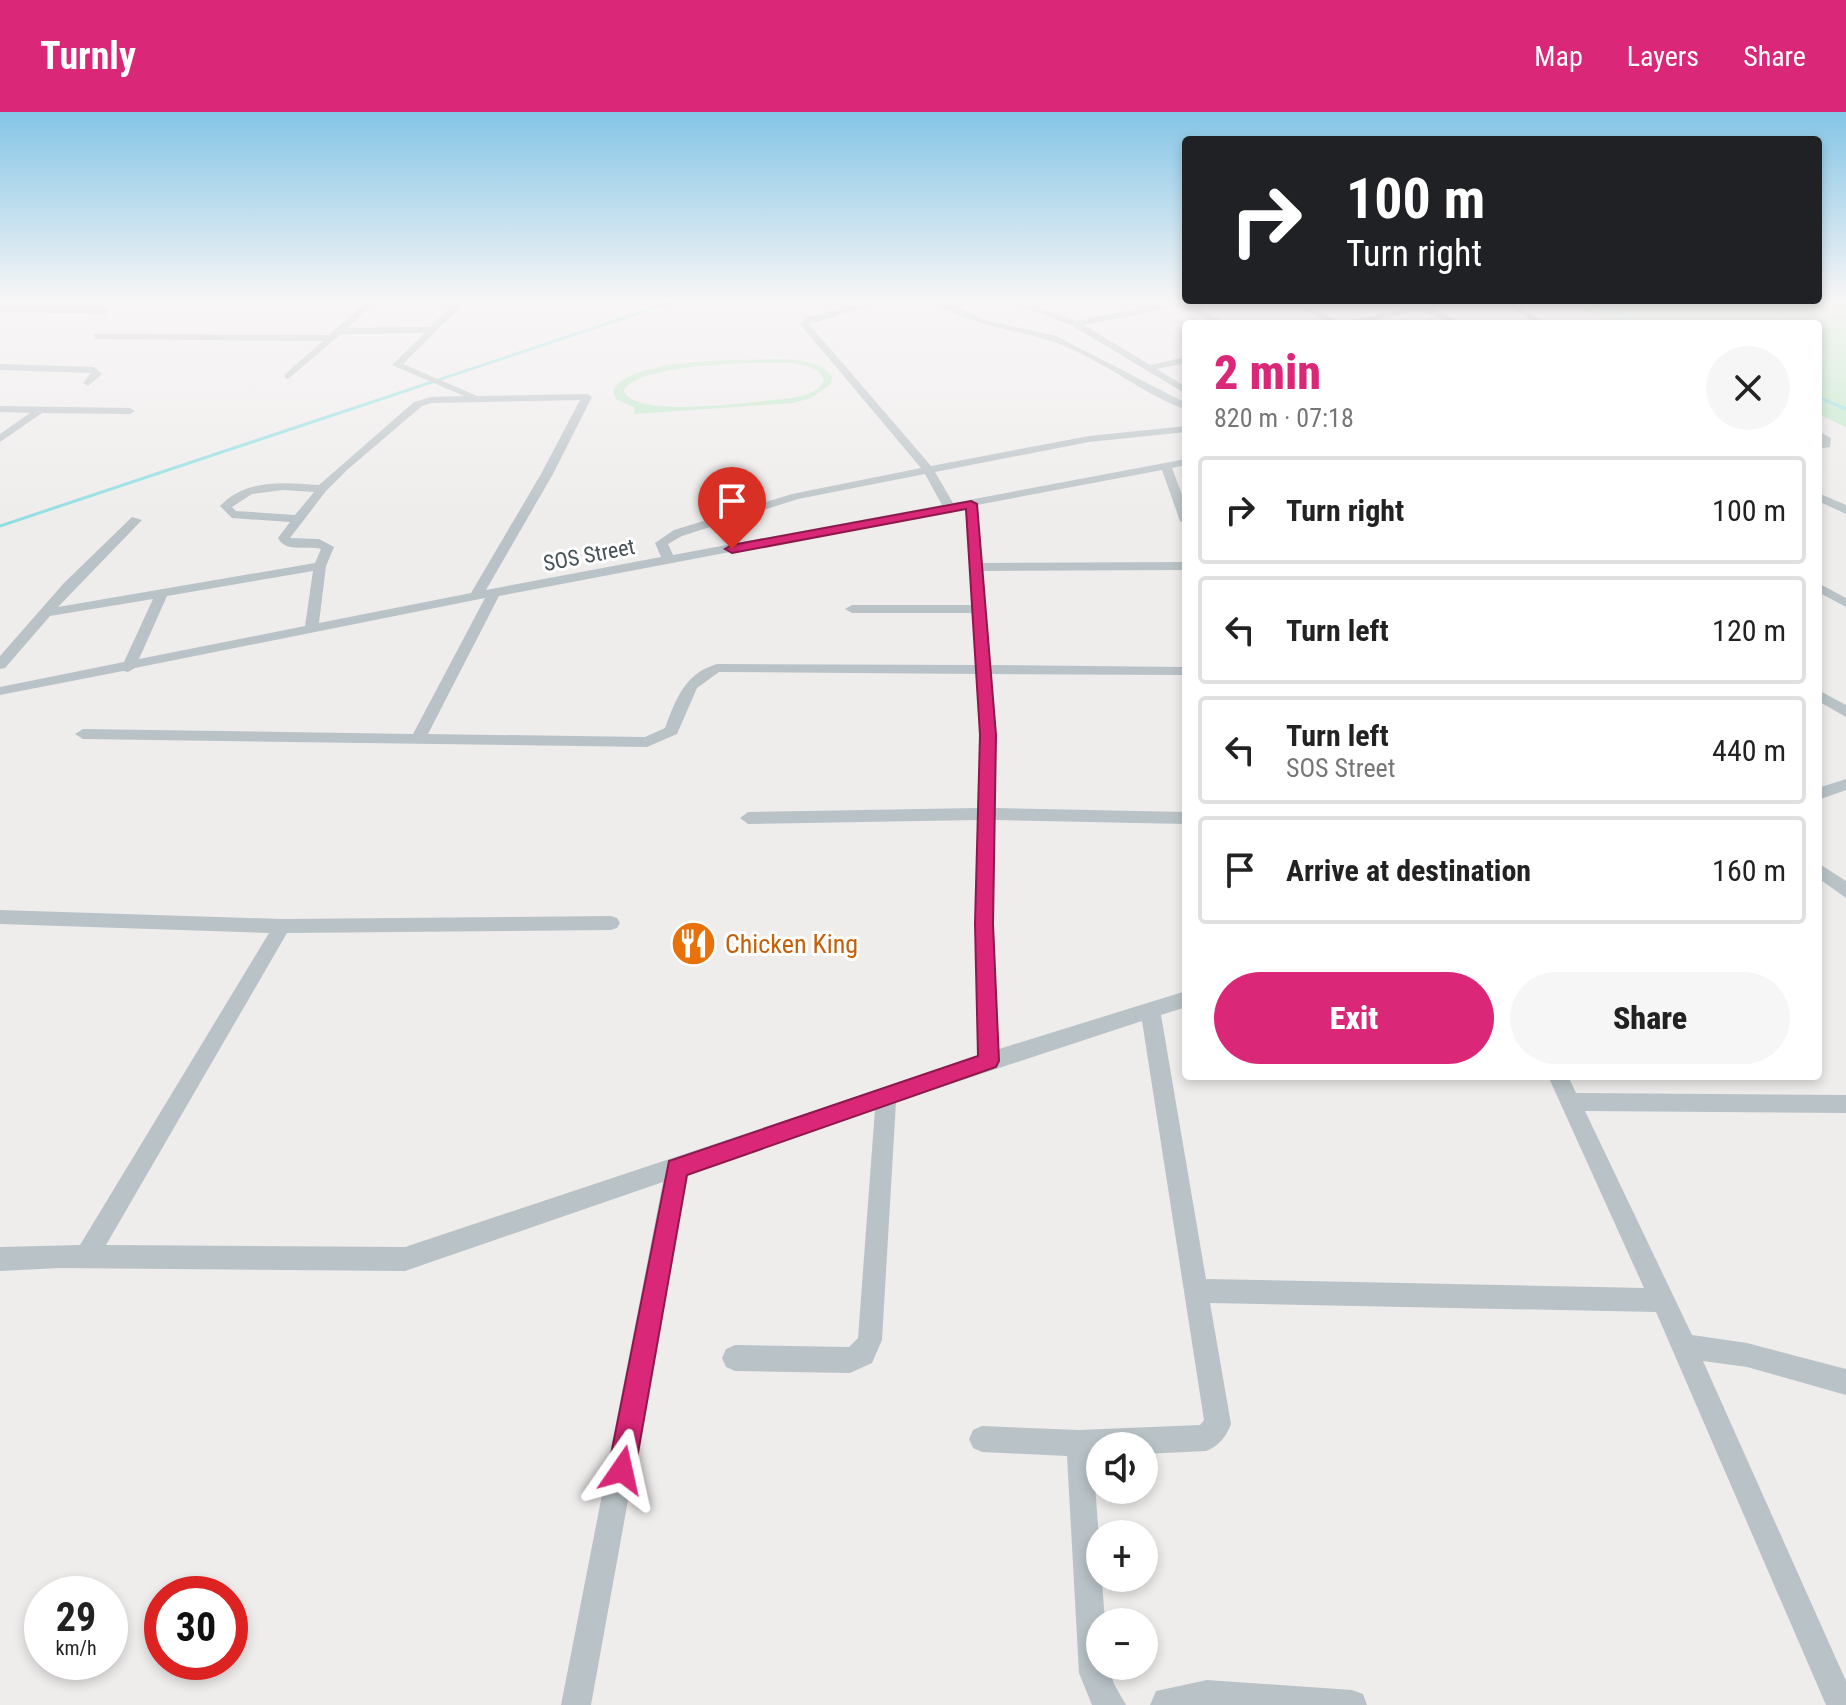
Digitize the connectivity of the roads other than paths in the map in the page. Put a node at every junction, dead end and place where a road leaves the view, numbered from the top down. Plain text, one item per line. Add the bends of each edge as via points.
1 (97, 374) edge
2 (419, 374) edge
3 (847, 374) edge
4 (1126, 374) edge
5 (1160, 374) edge
6 (88, 383) dead end
7 (1182, 388) edge
8 (478, 399) junction
9 (1182, 405) edge
10 (0, 409) edge
11 (40, 410) junction
12 (130, 411) dead end
13 (1182, 429) edge
14 (0, 439) edge
15 (1182, 463) edge
16 (1166, 466) junction
17 (928, 470) junction
18 (322, 489) junction
19 (1822, 498) edge
20 (971, 504) junction
21 (1843, 507) edge
22 (950, 508) junction
23 (1182, 510) edge
24 (298, 519) junction
25 (136, 520) dead end
26 (669, 560) junction
27 (320, 566) junction
28 (1182, 566) edge
29 (974, 567) junction
30 (1822, 589) edge
31 (494, 593) junction
32 (161, 595) junction
33 (476, 596) junction
34 (1846, 603) edge
35 (852, 609) dead end
36 (977, 609) junction
37 (46, 613) junction
38 (311, 631) junction
39 (0, 665) edge
40 (128, 668) junction
41 (982, 669) junction
42 (1182, 671) edge
43 (0, 691) edge
44 (1822, 697) edge
45 (1846, 712) edge
46 (83, 734) dead end
47 (418, 739) junction
48 (1846, 784) edge
49 (1822, 793) edge
50 (988, 814) junction
51 (748, 818) dead end
52 (1182, 818) edge
53 (1822, 872) edge
54 (1846, 891) edge
55 (0, 917) edge
56 (611, 923) dead end
57 (282, 926) junction
58 (1182, 1000) edge
59 (1150, 1010) junction
60 (989, 1061) junction
61 (1560, 1080) edge
62 (886, 1095) junction
63 (1570, 1102) junction
64 (1846, 1104) edge
65 (677, 1168) junction
66 (86, 1257) junction
67 (0, 1259) edge
68 (1197, 1291) junction
69 (1662, 1300) junction
70 (1684, 1346) junction
71 (735, 1358) dead end
72 (1846, 1382) edge
73 (982, 1439) dead end
74 (1079, 1443) junction
75 (576, 1705) edge
76 (1111, 1705) edge
77 (1165, 1705) edge
78 (1352, 1705) edge
79 (1841, 1705) edge

1 - 6 street
2 - 8 street
3 - 17 street
4 - 9 street
5 - 7 street
8 - 18 street via 418,404
8 - 33 street via 578,396 588,401
10 - 11 street
11 - 12 street
11 - 14 street
13 - 17 street via 1144,430
15 - 16 street, SOS Street
16 - 20 street, SOS Street
16 - 23 street
17 - 22 street
17 - 26 street via 796,496 678,533 661,543
18 - 24 street
18 - 24 street via 259,486 239,493 226,506 232,514
19 - 21 street
20 - 22 street, SOS Street
20 - 29 street
22 - 26 street, SOS Street
24 - 27 street via 284,541 326,544
25 - 37 street
26 - 31 street, SOS Street
27 - 32 street
27 - 38 street
28 - 29 street
29 - 36 street
30 - 34 street
31 - 33 street, SOS Street
31 - 47 street
32 - 37 street
32 - 40 street
33 - 38 street, SOS Street
35 - 36 street
36 - 41 street
37 - 39 street
38 - 40 street, SOS Street
40 - 43 street, SOS Street
41 - 42 street
41 - 47 street via 717,668 692,682 672,731 658,740
41 - 50 street
44 - 45 street
46 - 47 street
48 - 49 street
50 - 51 street
50 - 52 street
50 - 60 street via 984,924
53 - 54 street
55 - 57 street
56 - 57 street
57 - 66 street
58 - 59 street
59 - 60 street
59 - 68 street
60 - 62 street
61 - 63 street
62 - 65 street
62 - 71 street via 870,1340 863,1354 850,1360
63 - 64 street
63 - 69 street
65 - 66 street via 405,1259
65 - 75 street
66 - 67 street
68 - 69 street
68 - 74 street via 1218,1424 1206,1438
69 - 70 street
70 - 72 street via 1747,1355
70 - 79 street
73 - 74 street
74 - 76 street via 1094,1673
77 - 78 street via 1207,1695

